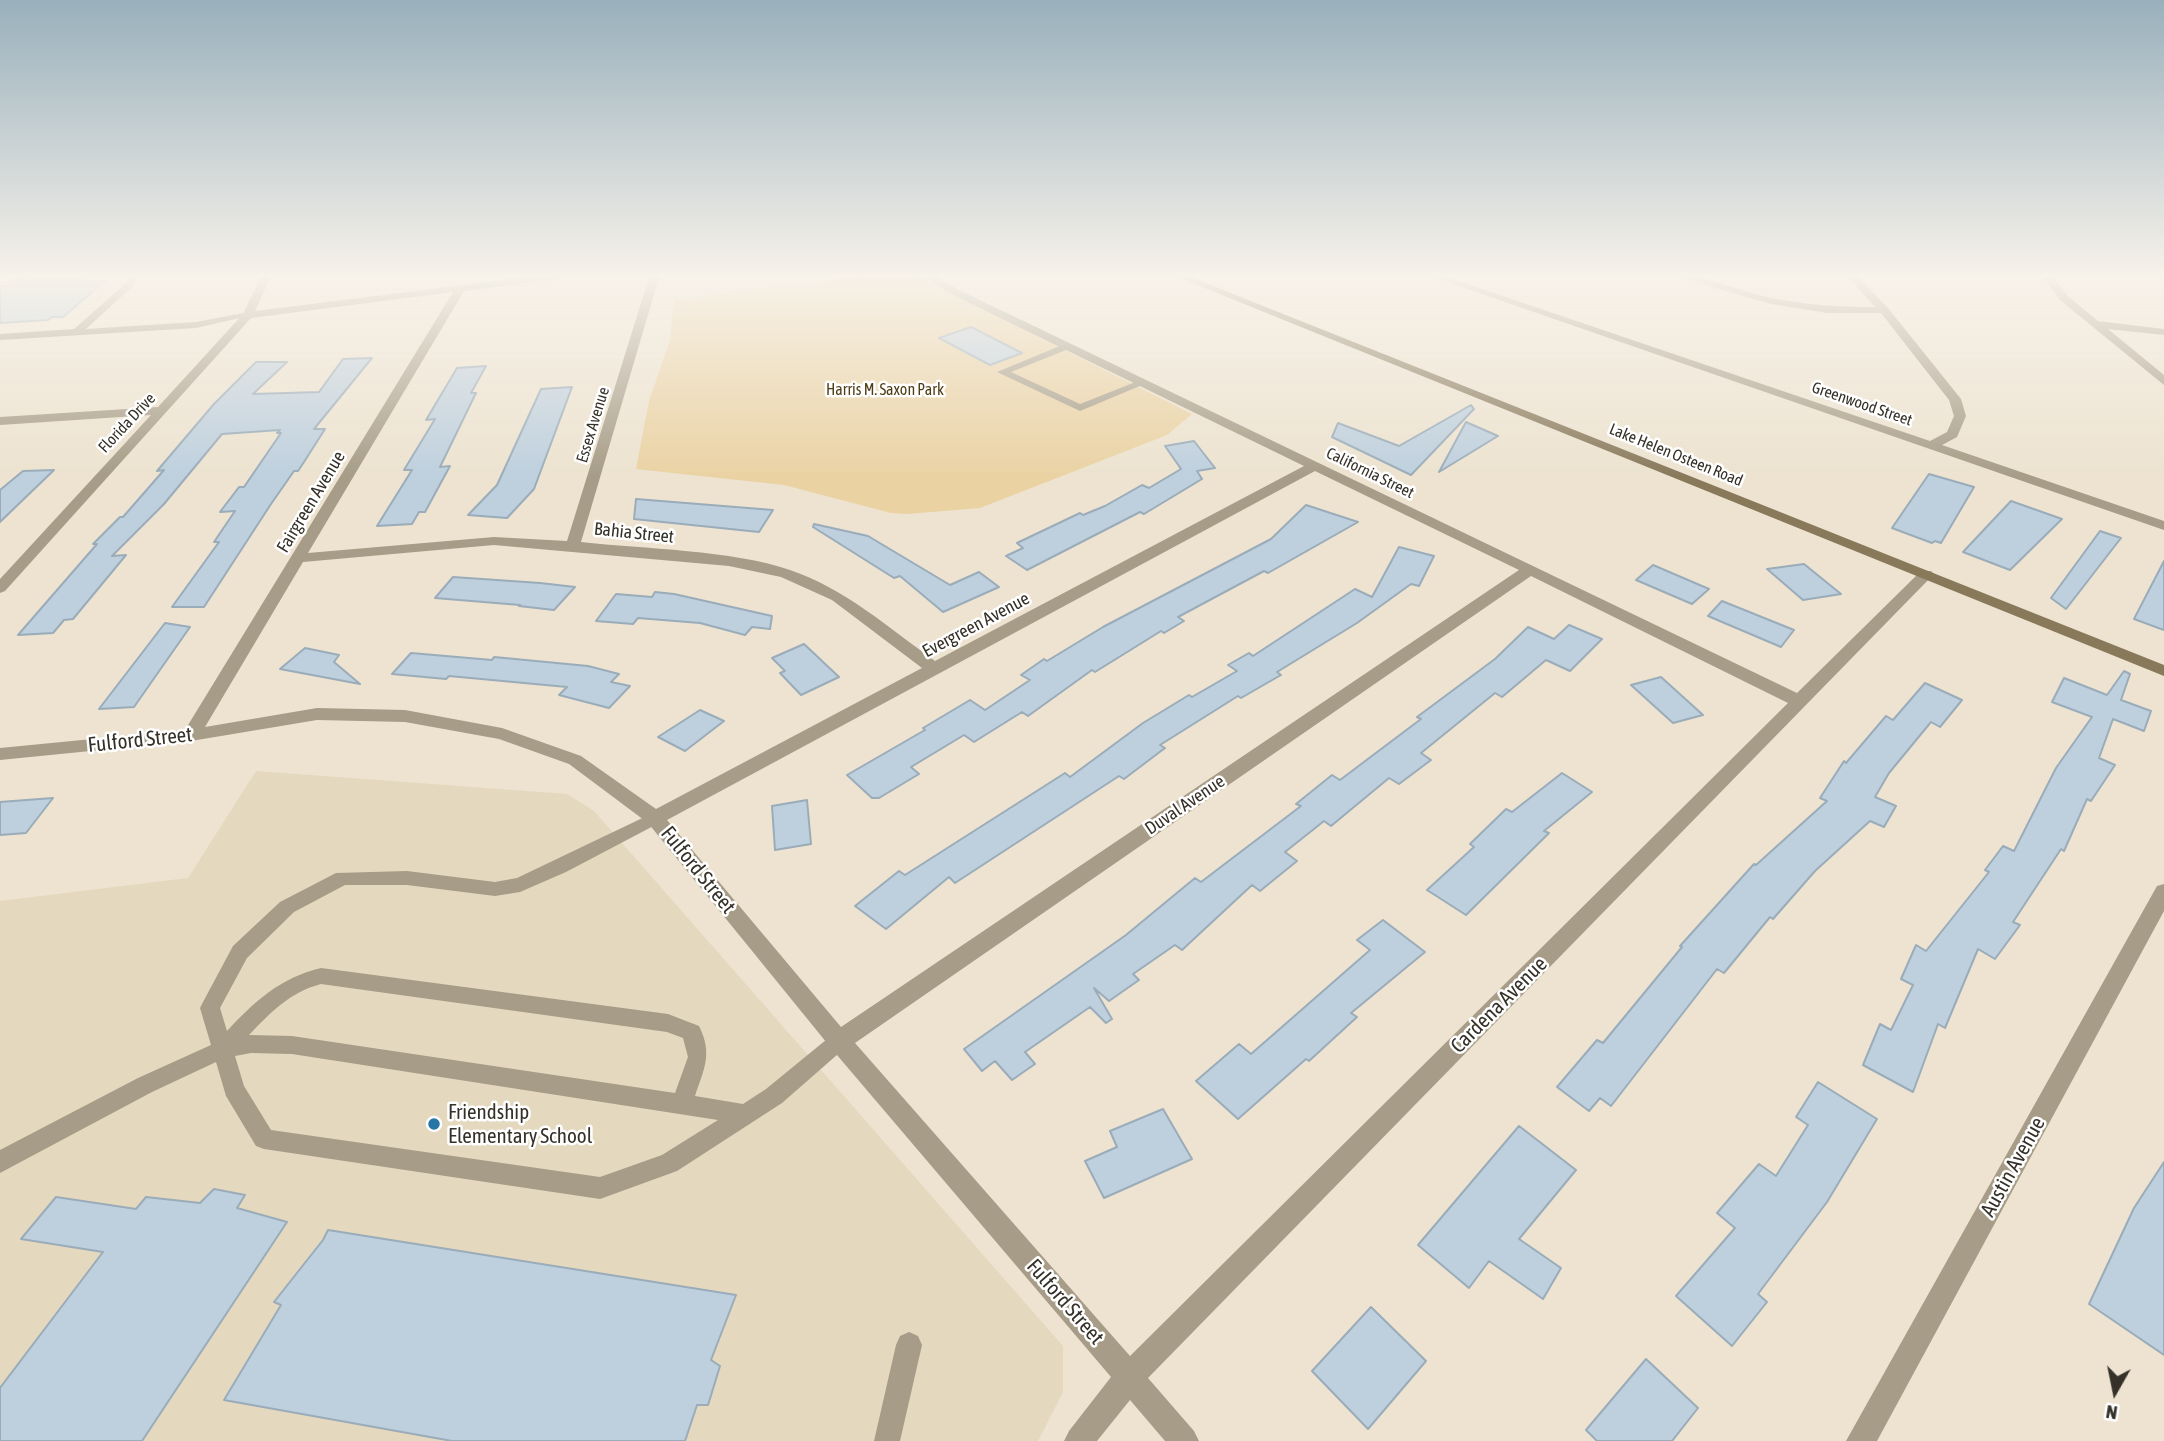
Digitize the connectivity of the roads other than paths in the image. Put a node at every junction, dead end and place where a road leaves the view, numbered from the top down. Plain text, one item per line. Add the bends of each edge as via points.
1 (225, 341) edge
2 (429, 341) edge
3 (635, 341) edge
4 (1057, 341) edge
5 (1343, 341) edge
6 (1628, 341) edge
7 (1909, 341) edge
8 (2117, 341) edge
9 (1067, 346) junction
10 (2164, 381) edge
11 (1142, 383) junction
12 (163, 410) junction
13 (0, 421) edge
14 (1934, 445) junction
15 (1314, 466) junction
16 (2164, 526) edge
17 (573, 546) junction
18 (300, 558) junction
19 (1531, 569) junction
20 (1926, 574) junction
21 (0, 587) edge
22 (934, 669) junction
23 (2164, 671) edge
24 (1801, 702) junction
25 (191, 735) junction
26 (0, 754) edge
27 (656, 818) junction
28 (2164, 892) edge
29 (839, 1041) junction
30 (223, 1049) junction
31 (682, 1104) junction
32 (746, 1114) junction
33 (0, 1162) edge
34 (909, 1345) dead end
35 (1130, 1376) junction
36 (887, 1441) edge
37 (1079, 1441) edge
38 (1184, 1441) edge
39 (1861, 1441) edge

1 - 12 street, Florida Drive
2 - 18 street, Fairgreen Avenue
3 - 17 street, Essex Avenue
4 - 9 street, California Street
5 - 20 street, Lake Helen Osteen Road
6 - 14 street, Greenwood Street
7 - 14 street via 1955,399 1960,416 1952,434
8 - 10 street
9 - 11 street, California Street
9 - 11 lane via 1002,372 1080,408
11 - 15 street, California Street
12 - 13 street
12 - 21 street, Florida Drive
14 - 16 street, Greenwood Street
15 - 19 street, California Street
15 - 22 street, Evergreen Avenue
17 - 18 street, Bahia Street via 494,541
17 - 22 street, Bahia Street via 729,562 785,573 837,597
18 - 25 street, Fairgreen Avenue
19 - 24 street, California Street
19 - 29 street, Duval Avenue
20 - 23 street, Lake Helen Osteen Road
20 - 24 street, Cardena Avenue
22 - 27 street, Evergreen Avenue
24 - 35 street, Cardena Avenue
25 - 26 street, Fulford Street
25 - 27 street, Fulford Street via 317,714 405,716 490,731 575,760
27 - 29 street, Fulford Street
27 - 30 lane via 520,885 495,890 407,877 342,878 287,906 240,952 210,1008
28 - 39 street, Austin Avenue
29 - 32 lane
29 - 35 street, Fulford Street
30 - 31 lane via 292,1045
30 - 31 lane via 283,989 321,976 668,1023 692,1032 698,1057
30 - 32 lane via 234,1088 264,1139 600,1188 669,1163
30 - 33 lane
31 - 32 lane
34 - 36 lane
35 - 37 street, Cardena Avenue
35 - 38 street, Fulford Street

